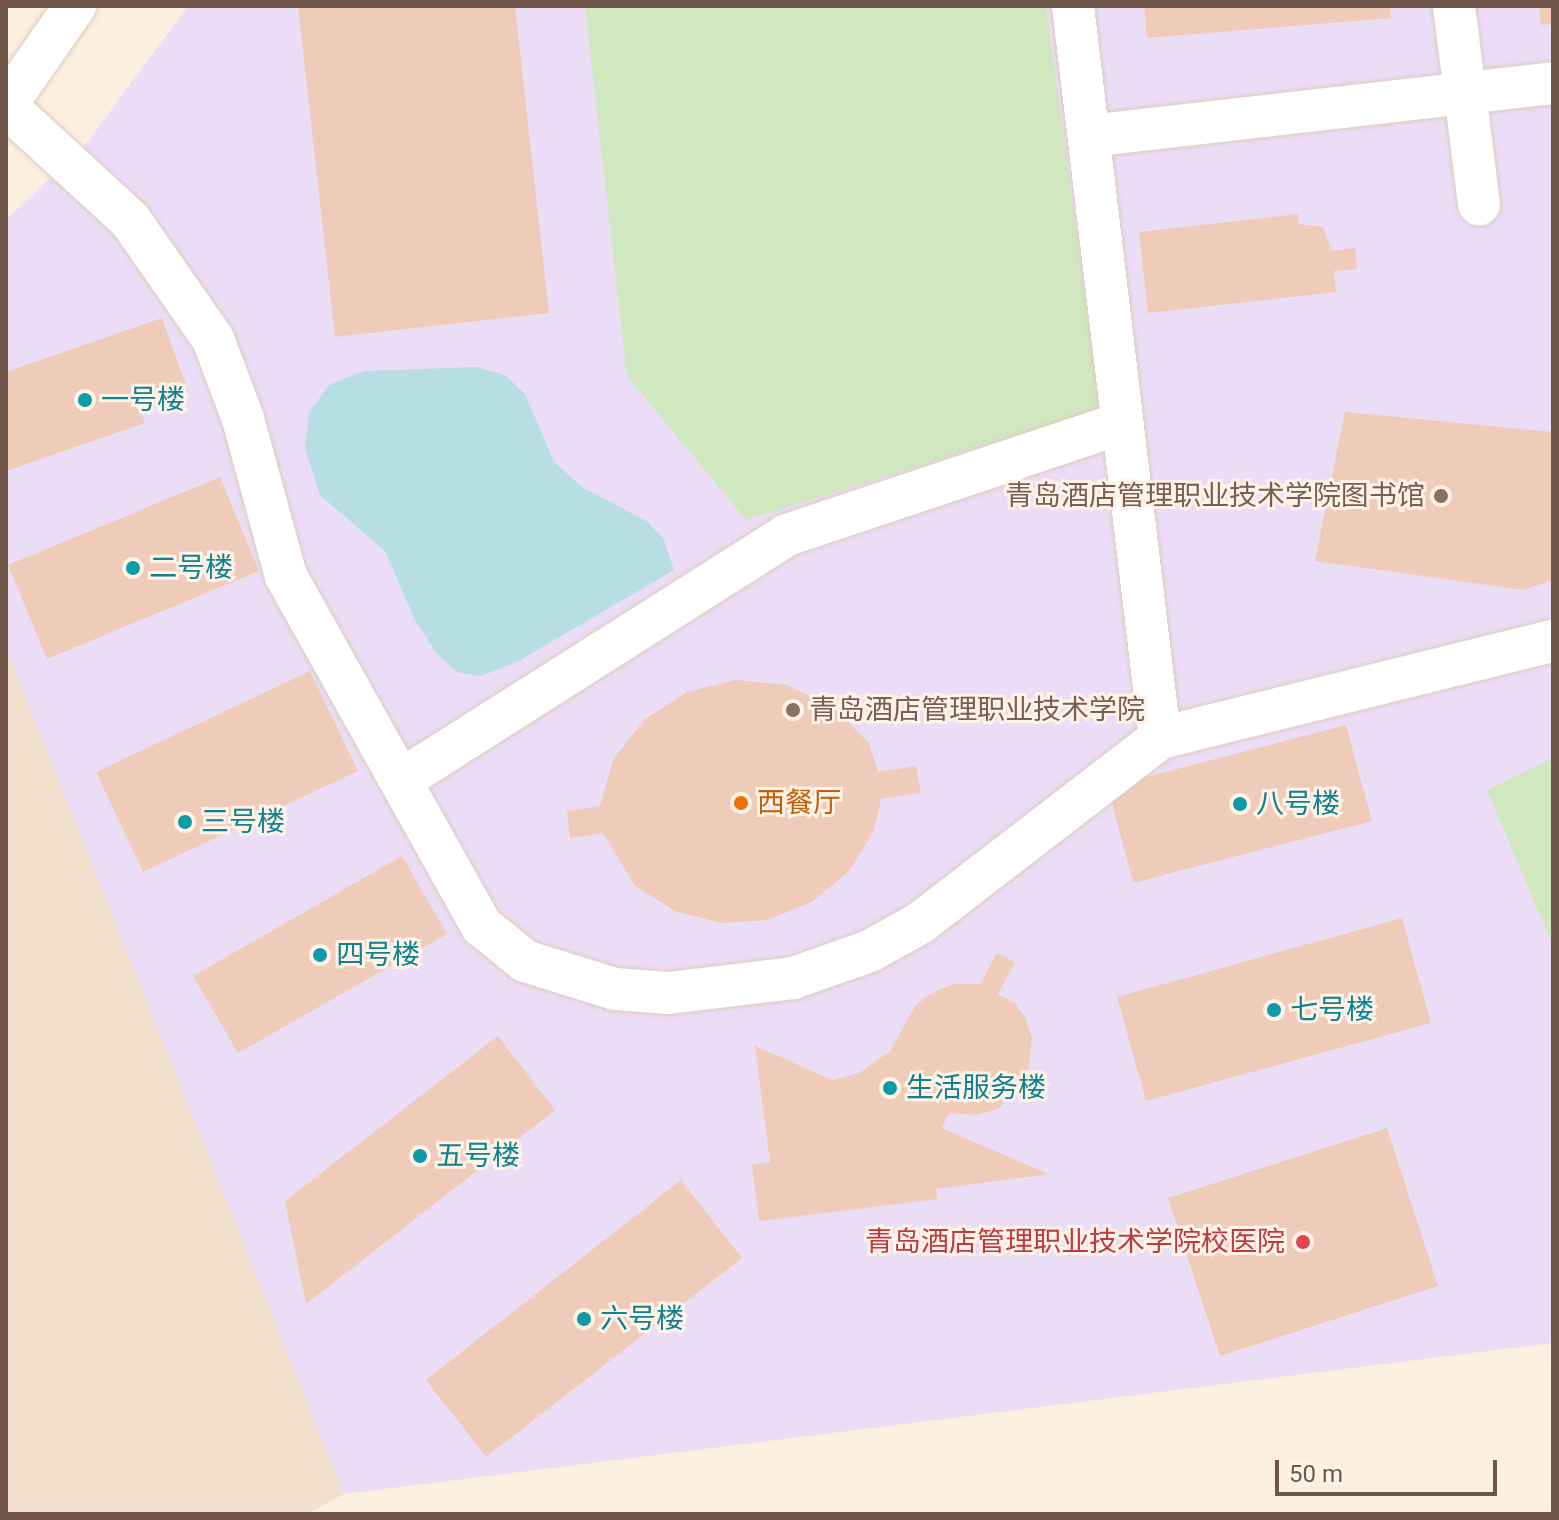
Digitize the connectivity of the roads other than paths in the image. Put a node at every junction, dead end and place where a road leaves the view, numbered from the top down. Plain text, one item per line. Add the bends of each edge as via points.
1 (75, 6) edge
2 (1073, 6) edge
3 (1454, 6) edge
4 (1553, 83) edge
5 (1465, 93) junction
6 (6, 106) edge
7 (1089, 136) junction
8 (1479, 204) dead end
9 (1122, 423) junction
10 (1553, 641) edge
11 (1160, 738) junction
12 (401, 780) junction

1 - 6 street
2 - 7 street
3 - 5 street
4 - 5 street
5 - 7 street
5 - 8 street
6 - 12 street via 130,220 213,339 243,419 286,576
7 - 9 street
9 - 11 street
9 - 12 street via 787,535
10 - 11 street
11 - 12 street via 920,923 870,951 793,978 668,993 615,989 525,961 482,926

